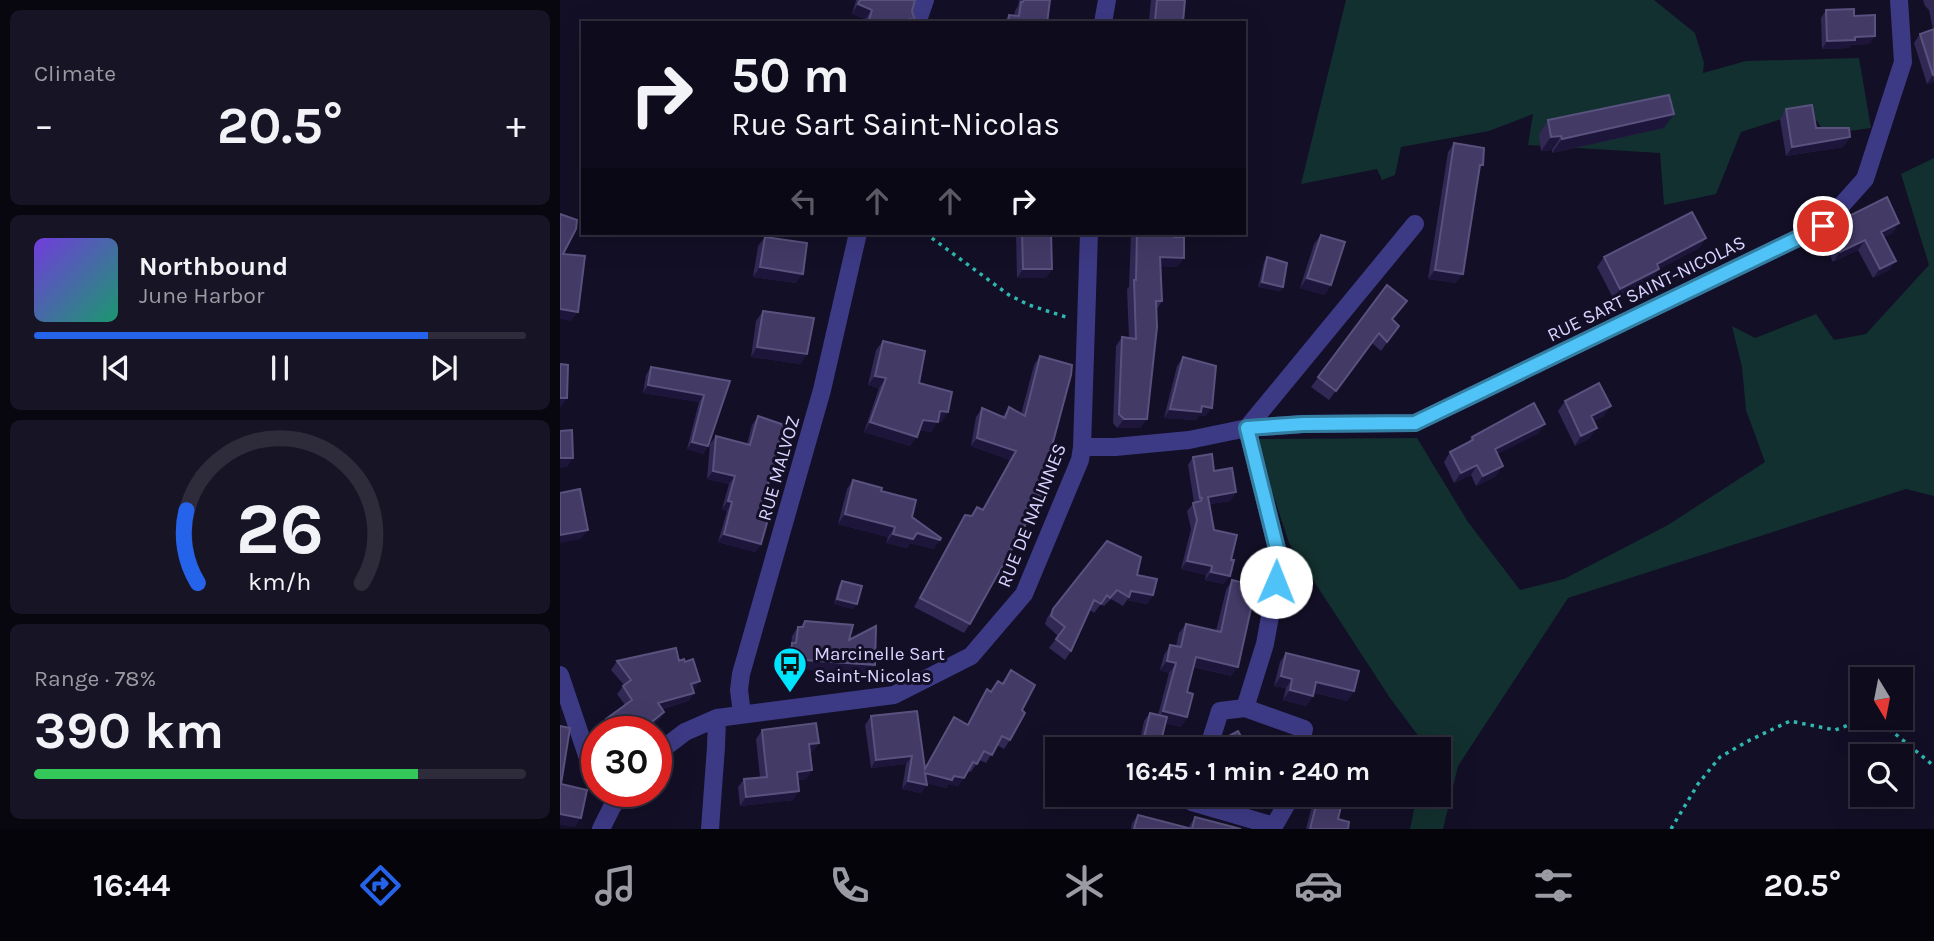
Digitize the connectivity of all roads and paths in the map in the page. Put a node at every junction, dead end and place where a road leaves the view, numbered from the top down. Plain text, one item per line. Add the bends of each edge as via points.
1 (925, 0) edge
2 (1107, 0) edge
3 (1899, 0) edge
4 (918, 21) edge
5 (1103, 21) edge
6 (1415, 224) dead end
7 (858, 235) edge
8 (928, 235) edge
9 (1088, 235) edge
10 (1086, 323) junction
11 (1247, 428) junction
12 (1082, 447) junction
13 (560, 675) edge
14 (1245, 708) junction
15 (742, 714) junction
16 (717, 718) junction
17 (1850, 725) edge
18 (1890, 730) edge
19 (581, 737) edge
20 (1212, 737) edge
21 (1302, 737) edge
22 (672, 742) edge
23 (1934, 766) edge
24 (612, 807) edge
25 (1209, 807) edge
26 (1285, 807) edge
27 (601, 829) edge
28 (710, 829) edge
29 (1671, 829) edge

1 - 4 street
2 - 5 street
3 - 11 street, RUE SART SAINT-NICOLAS via 1903,62 1865,178 1823,226 1415,423
6 - 11 street
7 - 15 street, RUE MALVOZ via 822,390 741,674
8 - 10 path via 1009,295
9 - 10 street, RUE DE NALINNES
10 - 12 street, RUE DE NALINNES
11 - 12 street, RUE SART SAINT-NICOLAS via 1189,440
11 - 14 street via 1280,561 1265,644
12 - 15 street, RUE DE NALINNES via 1024,594 971,656 894,695
13 - 19 street
14 - 20 street via 1220,711
14 - 21 street via 1304,729
15 - 16 street, RUE DE NALINNES
16 - 22 street, RUE DE NALINNES
16 - 28 street
17 - 29 path via 1835,730 1790,721 1730,751 1698,784
18 - 23 path
24 - 27 street
25 - 26 street via 1273,826

